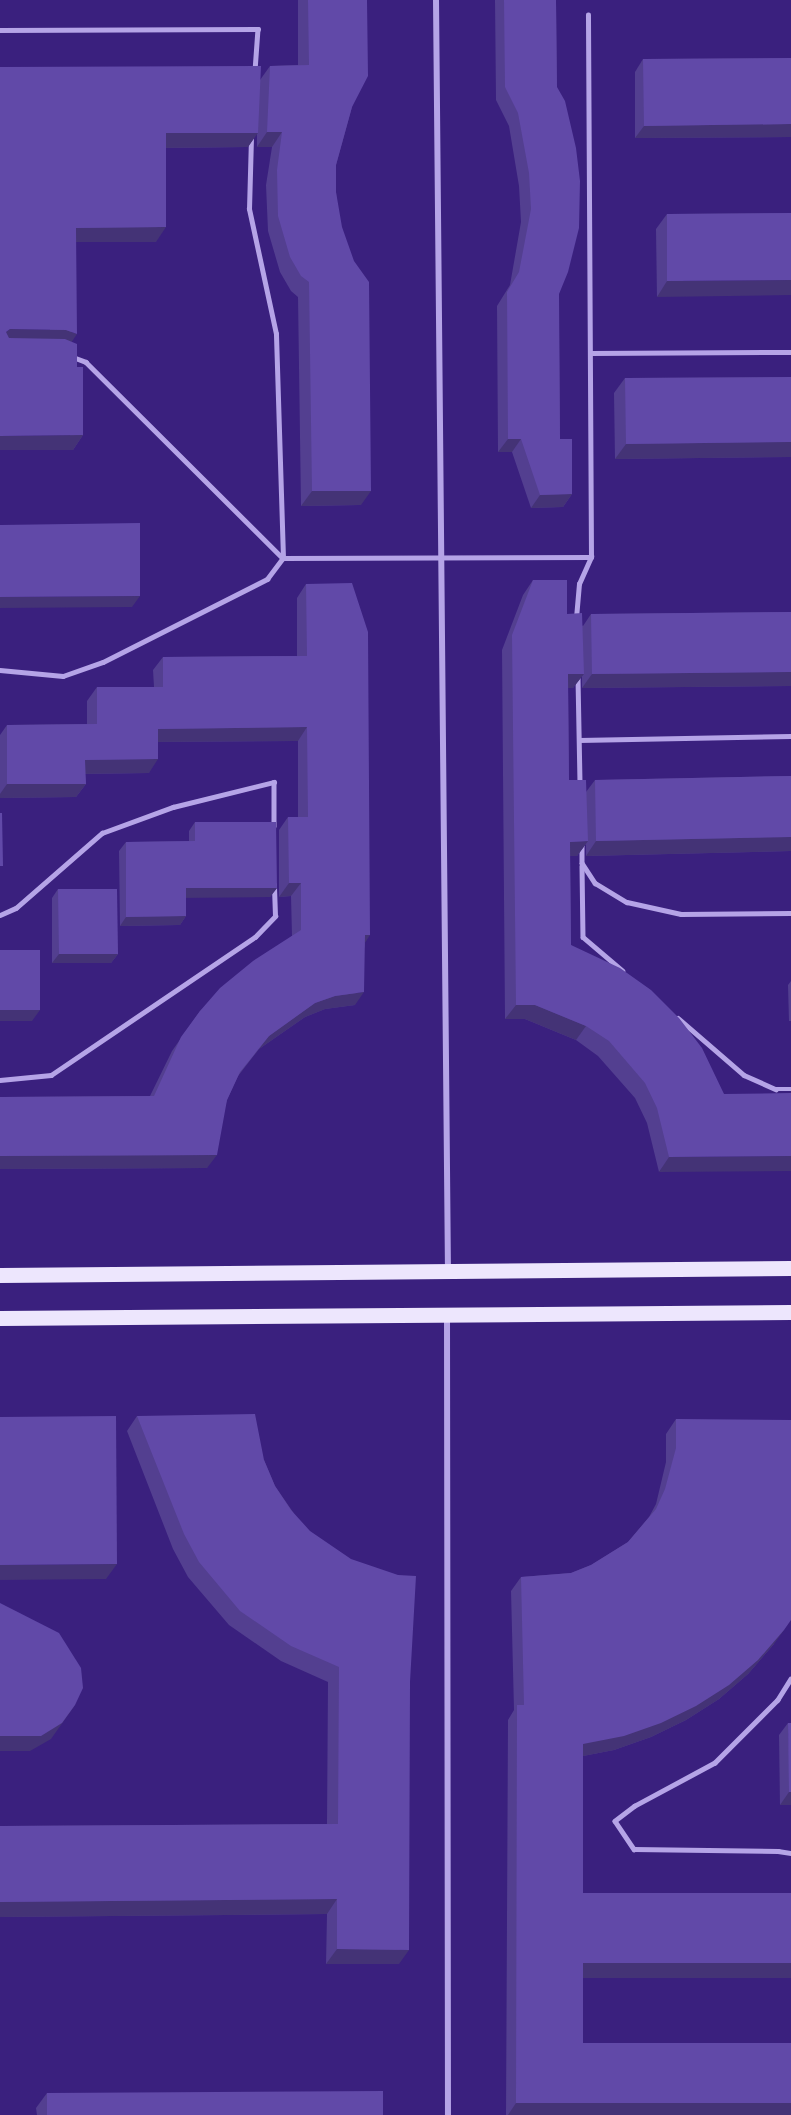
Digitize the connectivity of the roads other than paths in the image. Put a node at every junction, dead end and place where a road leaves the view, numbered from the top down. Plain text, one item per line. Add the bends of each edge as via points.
1 (436, 0) edge
2 (588, 15) dead end
3 (0, 30) edge
4 (255, 75) edge
5 (251, 133) edge
6 (791, 352) edge
7 (66, 353) edge
8 (590, 353) junction
9 (591, 557) junction
10 (283, 558) junction
11 (441, 558) junction
12 (576, 627) edge
13 (0, 670) edge
14 (578, 672) edge
15 (791, 736) edge
16 (579, 740) junction
17 (581, 796) edge
18 (274, 838) edge
19 (582, 841) edge
20 (582, 863) junction
21 (274, 882) edge
22 (791, 913) edge
23 (0, 915) edge
24 (628, 975) edge
25 (673, 1014) edge
26 (0, 1080) edge
27 (791, 1089) edge
28 (791, 1268) edge
29 (448, 1271) junction
30 (0, 1275) edge
31 (791, 1312) edge
32 (447, 1314) junction
33 (0, 1318) edge
34 (791, 1679) edge
35 (791, 1853) edge
36 (448, 2115) edge

1 - 11 street
2 - 8 lane
3 - 4 lane via 258,29
5 - 10 lane via 249,209 276,334
6 - 8 lane
7 - 10 lane via 86,362
8 - 9 lane
9 - 11 lane
9 - 12 lane via 579,584
10 - 11 lane
10 - 13 lane via 267,579 103,662 63,676
11 - 29 street
14 - 16 lane
15 - 16 lane
16 - 17 lane
18 - 23 lane via 274,782 173,807 102,833 16,908
19 - 20 lane
20 - 22 lane via 595,883 627,902 681,914
20 - 24 lane via 583,937
21 - 26 lane via 275,916 255,937 51,1076
25 - 27 lane via 744,1076 776,1089
28 - 29 main road
29 - 30 main road
31 - 32 main road
32 - 33 main road
32 - 36 street
34 - 35 lane via 778,1700 715,1763 615,1821 634,1849

